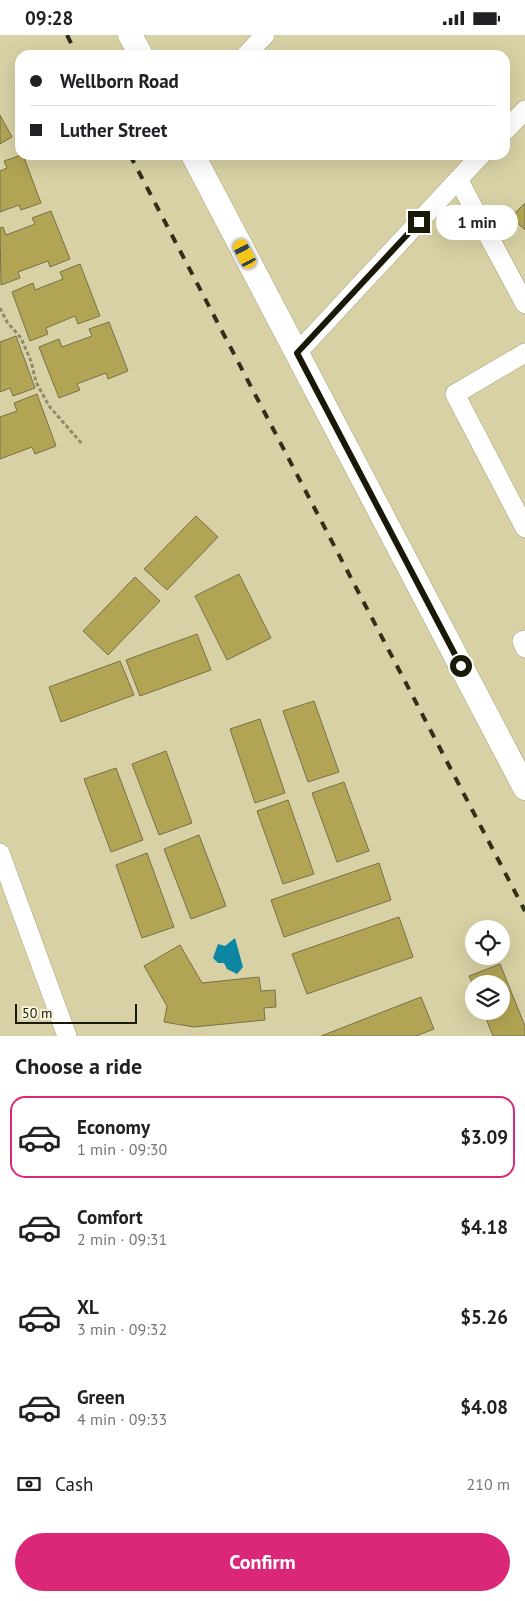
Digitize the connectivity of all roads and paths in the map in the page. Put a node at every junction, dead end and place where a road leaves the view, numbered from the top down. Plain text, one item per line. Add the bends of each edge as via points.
1 (130, 35) edge
2 (265, 35) edge
3 (138, 50) edge
4 (251, 50) edge
5 (525, 110) edge
6 (510, 126) edge
7 (196, 160) edge
8 (477, 160) edge
9 (458, 179) junction
10 (525, 304) edge
11 (0, 308) edge
12 (297, 353) junction
13 (525, 353) edge
14 (83, 445) dead end
15 (525, 528) edge
16 (525, 639) edge
17 (525, 648) edge
18 (525, 788) edge
19 (0, 853) edge
20 (67, 1036) edge

1 - 3 main road
2 - 4 street
5 - 6 street
7 - 12 main road
8 - 9 street
9 - 10 street
9 - 12 street
11 - 14 path via 21,338 36,383 49,406
12 - 18 main road
13 - 15 street via 456,394
16 - 17 street via 522,641
19 - 20 street

